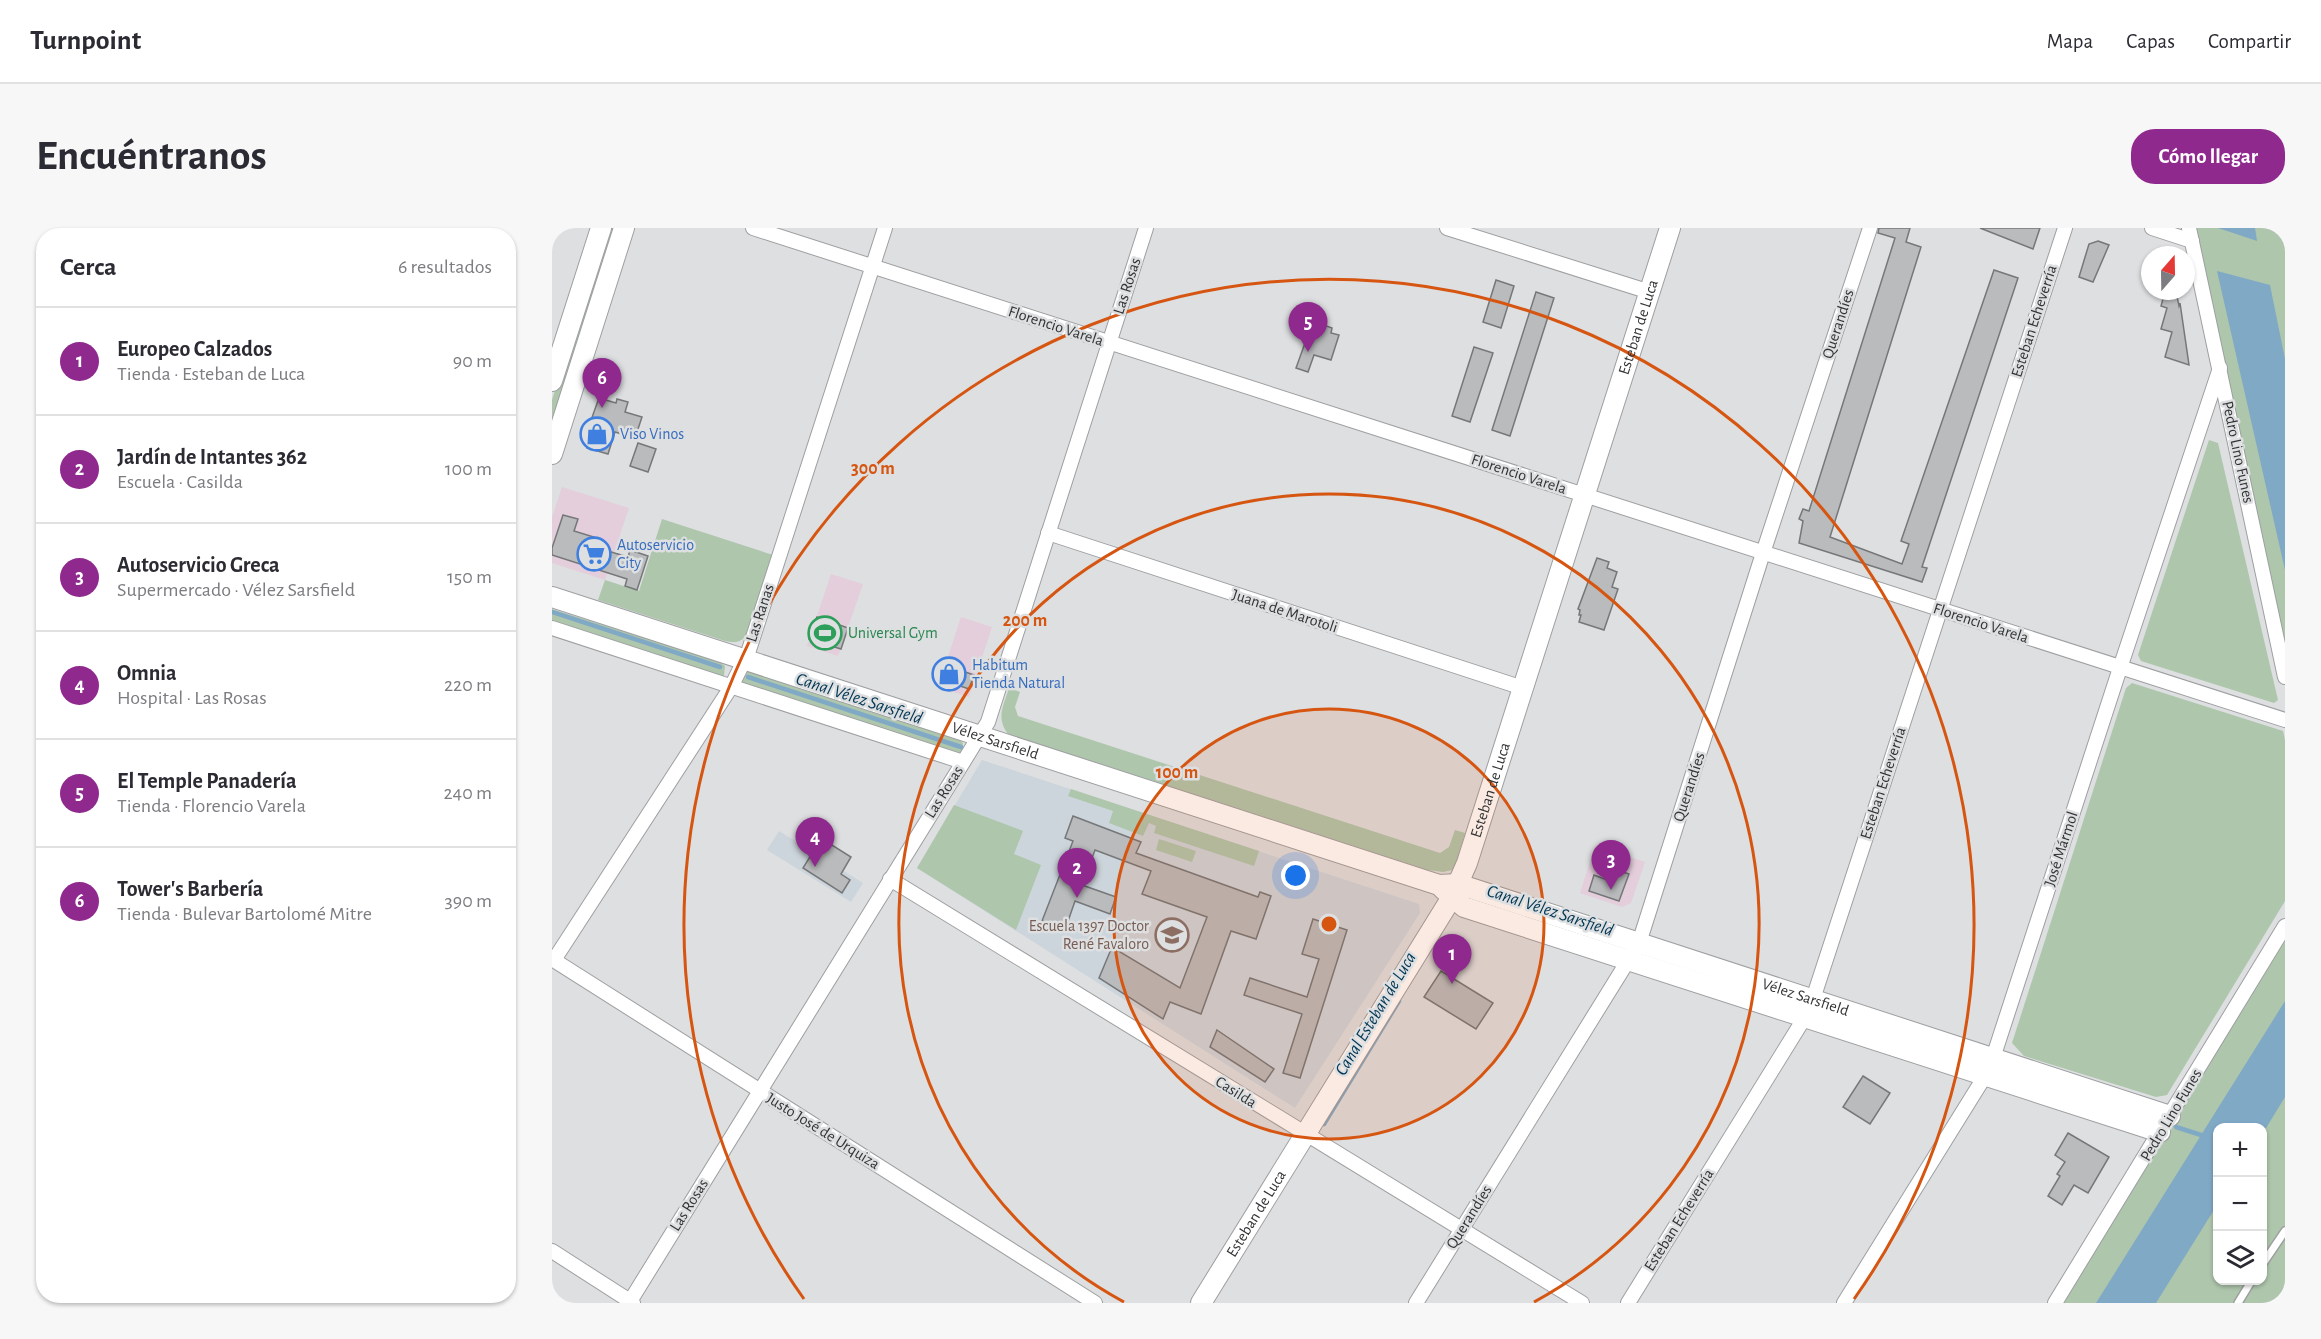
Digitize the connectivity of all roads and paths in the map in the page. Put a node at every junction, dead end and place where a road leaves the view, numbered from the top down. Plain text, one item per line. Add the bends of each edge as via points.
1 (602, 228) edge
2 (624, 228) edge
3 (753, 228) edge
4 (885, 228) edge
5 (1146, 228) edge
6 (1447, 228) edge
7 (1670, 228) edge
8 (1870, 228) edge
9 (2065, 228) edge
10 (2152, 228) edge
11 (2191, 234) edge
12 (872, 267) junction
13 (1650, 292) junction
14 (1108, 342) junction
15 (2220, 368) junction
16 (552, 381) edge
17 (552, 454) edge
18 (1585, 496) junction
19 (1048, 533) junction
20 (1763, 553) junction
21 (552, 597) edge
22 (1939, 610) junction
23 (552, 628) edge
24 (745, 660) junction
25 (2120, 668) junction
26 (2285, 677) edge
27 (731, 687) junction
28 (1523, 688) junction
29 (2285, 720) edge
30 (980, 736) junction
31 (963, 762) junction
32 (890, 879) junction
33 (1450, 889) junction
34 (2285, 926) edge
35 (1639, 943) junction
36 (553, 960) edge
37 (1628, 960) junction
38 (1809, 1008) junction
39 (1989, 1067) junction
40 (759, 1090) junction
41 (2165, 1124) junction
42 (1305, 1135) junction
43 (1462, 1229) junction
44 (2285, 1230) edge
45 (552, 1251) edge
46 (2267, 1257) edge
47 (2249, 1285) edge
48 (631, 1302) edge
49 (1095, 1303) edge
50 (1201, 1303) edge
51 (1416, 1303) edge
52 (1582, 1303) edge
53 (1628, 1303) edge
54 (1844, 1303) edge
55 (2055, 1303) edge
56 (2238, 1303) edge

1 - 16 street
2 - 17 street
3 - 12 street, Florencio Varela
4 - 12 street, Las Ranas
5 - 14 street, Las Rosas
6 - 13 street
7 - 13 street, Esteban de Luca
8 - 20 street, Querandíes
9 - 22 street, Esteban Echeverría
10 - 11 street
11 - 15 street, Pedro Lino Funes
12 - 14 street, Florencio Varela
12 - 24 street, Las Ranas
13 - 18 street, Esteban de Luca
14 - 18 street, Florencio Varela
14 - 19 street, Las Rosas
15 - 25 street, José Mármol
15 - 26 street, Pedro Lino Funes
18 - 20 street, Florencio Varela
18 - 28 street, Esteban de Luca
19 - 28 street, Juana de Marotoli
19 - 30 street, Las Rosas via 988,722
20 - 22 street, Florencio Varela
20 - 35 street, Querandíes
21 - 24 street, Vélez Sarsfield
22 - 25 street, Florencio Varela
22 - 38 street, Esteban Echeverría
23 - 27 street, Vélez Sarsfield
24 - 27 street, Las Ranas
24 - 30 street, Vélez Sarsfield
25 - 29 street, Florencio Varela
25 - 39 street, José Mármol
27 - 31 street, Vélez Sarsfield
27 - 36 street, Las Ranas
28 - 33 street, Esteban de Luca
30 - 31 street, Las Rosas
30 - 33 street, Vélez Sarsfield
31 - 32 street, Las Rosas
32 - 40 street, Las Rosas
32 - 42 street, Casilda
33 - 35 street, Vélez Sarsfield
33 - 37 street, Vélez Sarsfield via 1464,907
33 - 42 street, Esteban de Luca
34 - 41 street, Pedro Lino Funes
35 - 37 street, Querandíes
35 - 38 street, Vélez Sarsfield
36 - 40 street, Justo José de Urquiza
37 - 38 street, Vélez Sarsfield
37 - 43 street, Querandíes
38 - 39 street, Vélez Sarsfield
38 - 53 street, Esteban Echeverría
39 - 41 street, Vélez Sarsfield
39 - 54 street, José Mármol
40 - 48 street, Las Rosas
40 - 49 street, Justo José de Urquiza
41 - 55 street, Pedro Lino Funes
42 - 43 street, Casilda
42 - 50 street, Esteban de Luca
43 - 51 street, Querandíes
43 - 52 street, Casilda
44 - 46 lane
45 - 48 street
47 - 56 lane

